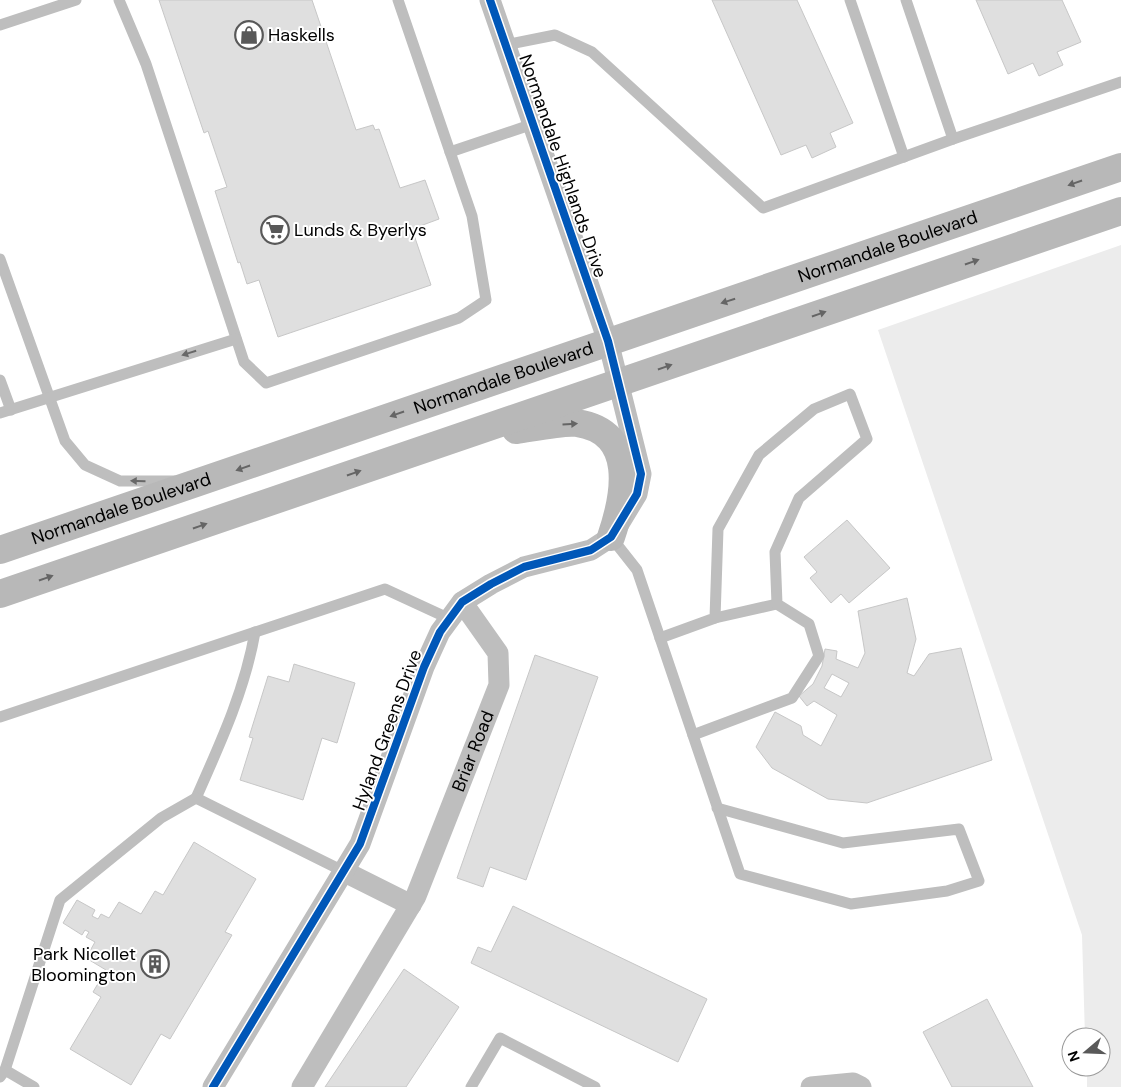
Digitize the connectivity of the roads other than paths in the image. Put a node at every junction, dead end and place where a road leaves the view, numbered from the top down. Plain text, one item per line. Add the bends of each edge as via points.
1 (76, 0) edge
2 (119, 0) edge
3 (398, 0) edge
4 (490, 0) edge
5 (850, 0) edge
6 (906, 0) edge
7 (0, 25) edge
8 (506, 45) junction
9 (1121, 82) edge
10 (533, 124) junction
11 (953, 139) junction
12 (450, 152) junction
13 (904, 157) junction
14 (1121, 167) edge
15 (1121, 211) edge
16 (0, 259) edge
17 (236, 338) junction
18 (608, 341) junction
19 (0, 380) edge
20 (619, 383) junction
21 (49, 397) junction
22 (5, 412) edge
23 (469, 434) junction
24 (204, 482) junction
25 (611, 537) junction
26 (0, 550) edge
27 (0, 594) edge
28 (777, 604) junction
29 (456, 611) junction
30 (715, 618) junction
31 (255, 632) junction
32 (660, 638) junction
33 (0, 716) edge
34 (693, 735) junction
35 (196, 798) junction
36 (717, 808) junction
37 (344, 872) junction
38 (411, 905) junction
39 (3, 1074) edge
40 (34, 1087) edge
41 (213, 1087) edge
42 (302, 1087) edge
43 (472, 1087) edge
44 (595, 1087) edge
45 (811, 1087) edge
46 (861, 1087) edge

1 - 7 lane
2 - 17 lane via 146,64
3 - 12 lane
4 - 8 street, Normandale Highlands Drive
5 - 13 lane
6 - 11 lane
8 - 10 street, Normandale Highlands Drive
8 - 13 lane via 555,36 592,52 763,208
9 - 11 lane
10 - 12 lane
10 - 18 street, Normandale Highlands Drive
11 - 13 lane
12 - 17 lane via 472,216 486,300 459,318 266,383 244,362
14 -> 18 main road, Normandale Boulevard
20 -> 15 main road
16 - 21 lane
17 -> 21 lane
18 - 20 street, Hyland Greens Drive
18 -> 24 main road, Normandale Boulevard
19 - 22 lane
20 - 23 main road
20 - 25 street, Hyland Greens Drive via 641,474 637,494
21 - 22 lane
24 -> 21 lane via 120,481 85,465 65,441
23 -> 25 main road via 575,422 592,426 613,443 620,456 624,479 621,506
27 -> 23 main road
24 - 26 main road, Normandale Boulevard
25 - 29 street, Hyland Greens Drive via 590,550 524,567
25 - 32 lane via 637,570
28 - 30 lane
28 - 30 lane via 775,552 799,498 868,439 850,394 814,409 759,455 718,529
28 - 34 lane via 809,624 819,656 792,698
29 - 31 lane via 385,589
29 - 37 street, Hyland Greens Drive via 440,632 424,667 368,825
29 - 38 street, Briar Road via 498,653 499,685
30 - 32 lane
31 - 33 lane
31 - 35 lane via 250,663 228,726
32 - 34 lane
34 - 36 lane
35 - 37 lane
35 - 39 lane via 161,818 60,900
36 - 36 lane via 740,874 851,904 947,891 980,881 959,829 843,844
37 - 38 street
37 - 41 street, Hyland Greens Drive
38 - 42 street, Briar Road
39 - 40 lane
43 - 44 lane via 500,1038
45 - 46 street via 853,1083

